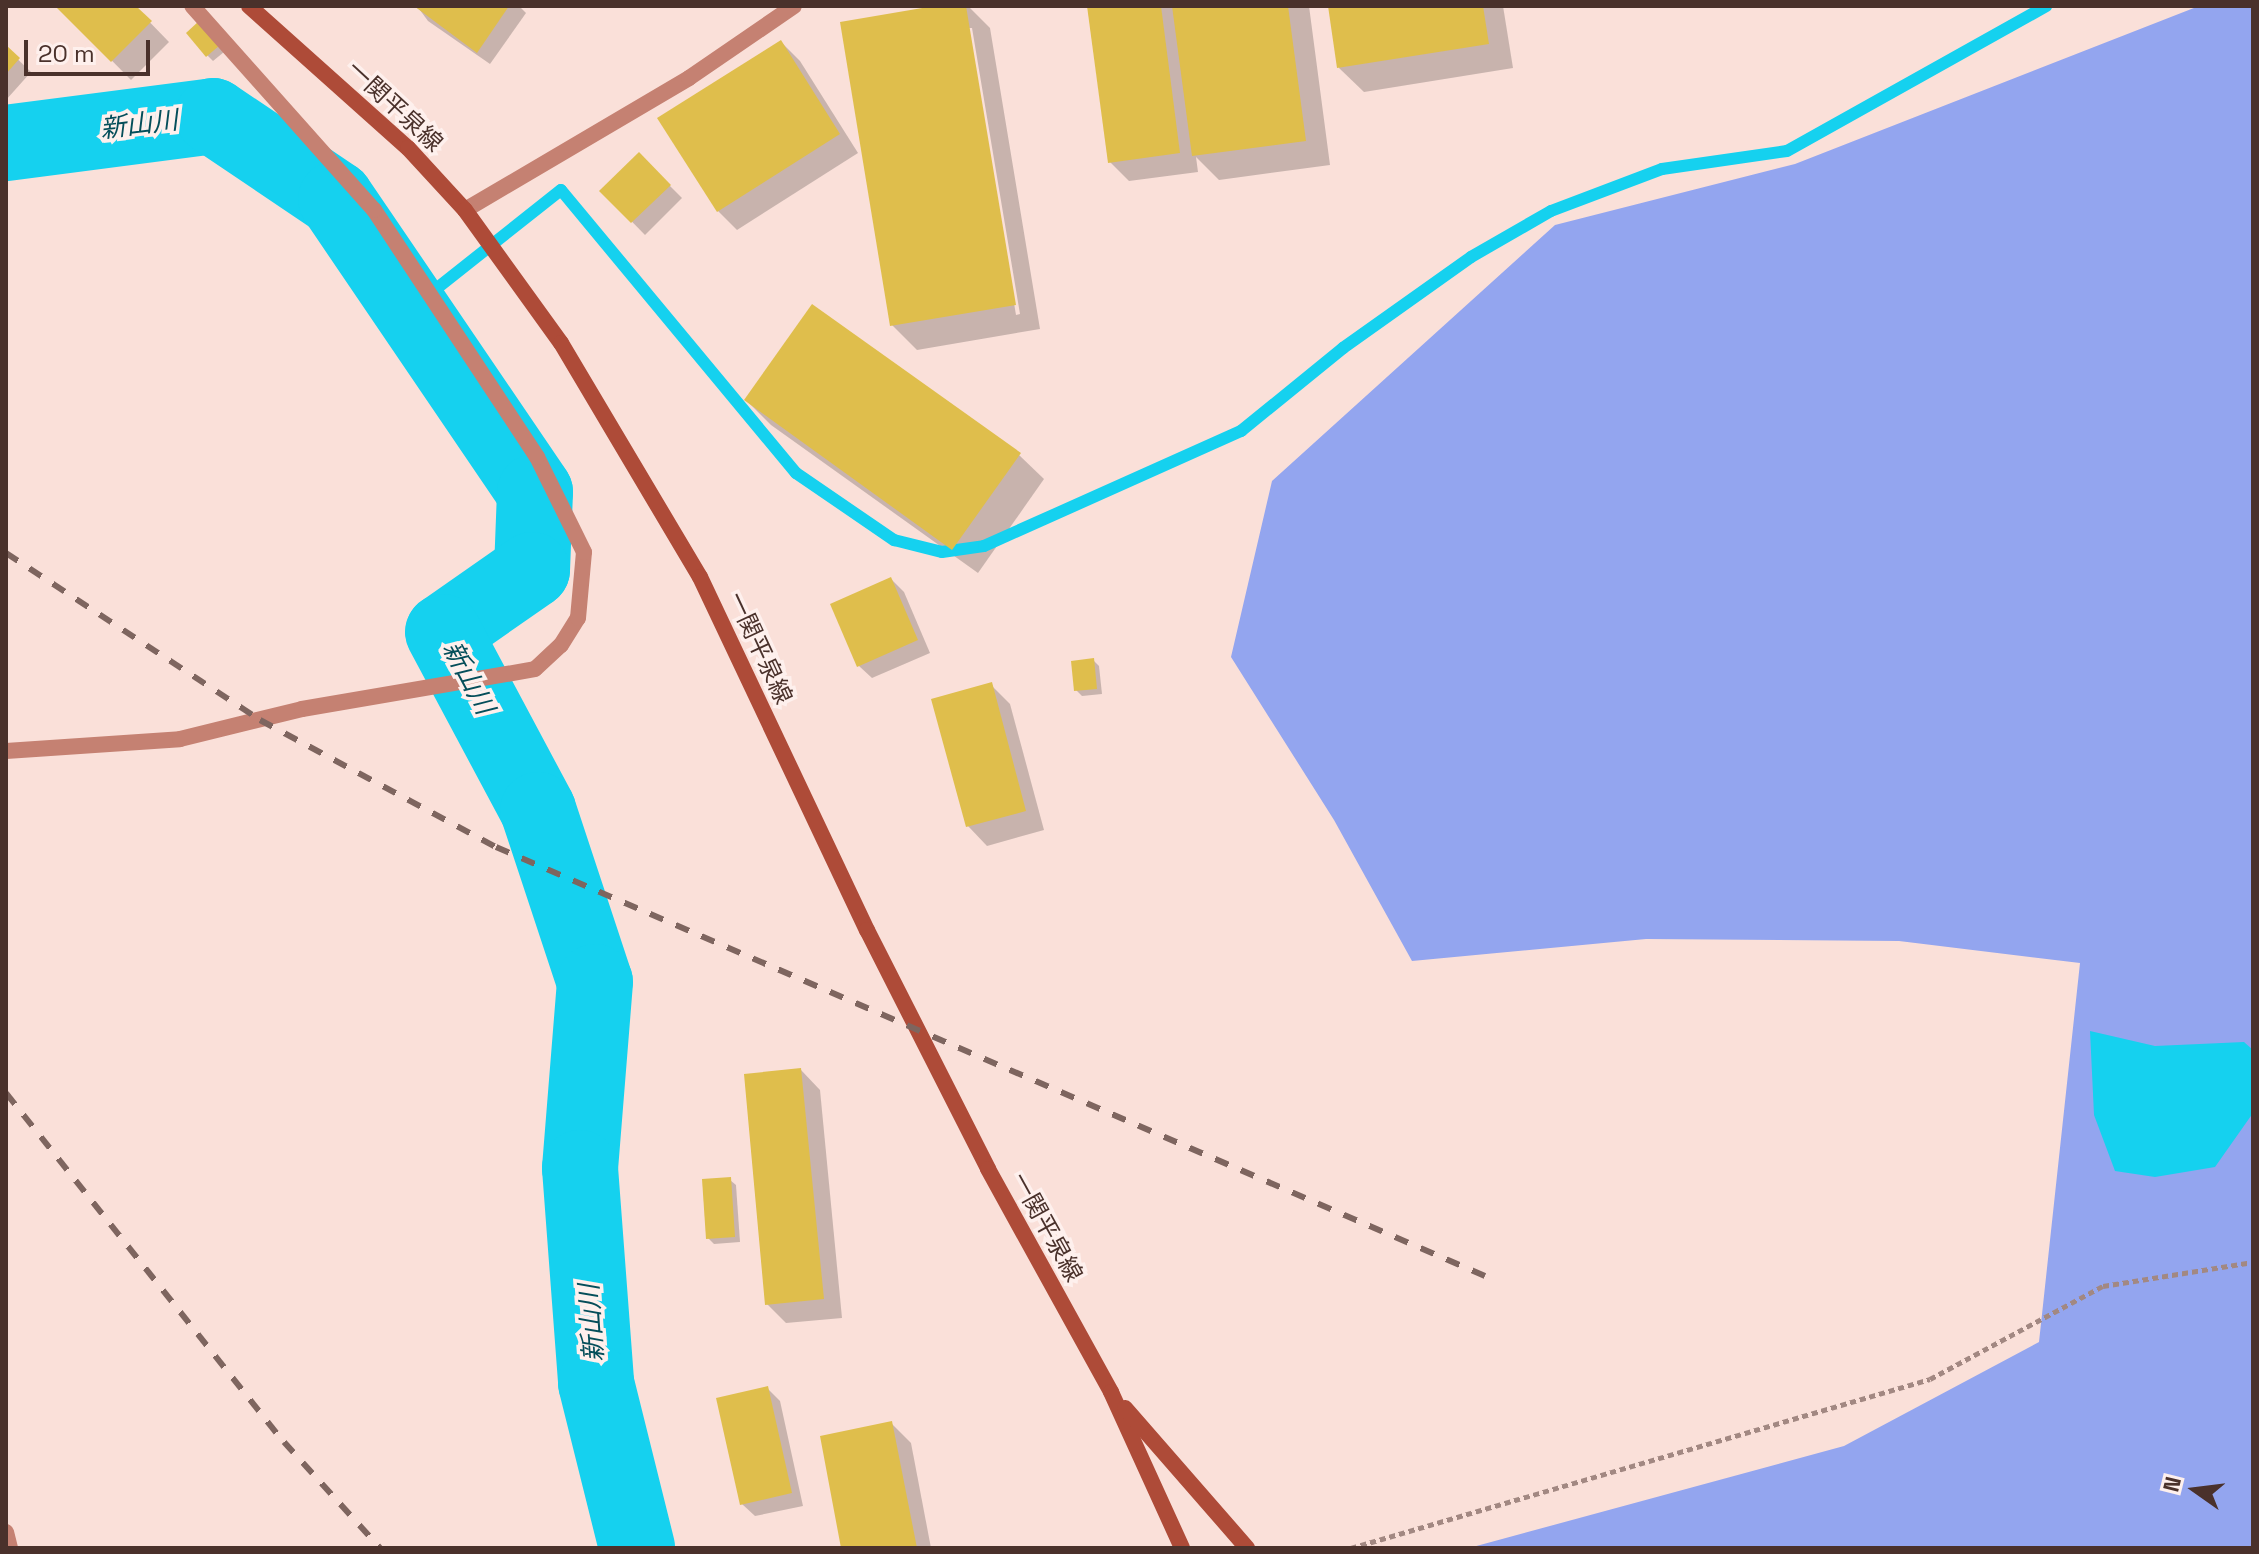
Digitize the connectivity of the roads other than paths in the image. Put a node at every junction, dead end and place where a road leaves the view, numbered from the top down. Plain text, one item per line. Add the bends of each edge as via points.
1 (192, 6) edge
2 (249, 6) edge
3 (794, 6) edge
4 (465, 210) junction
5 (6, 751) edge
6 (1111, 1392) junction
7 (6, 1532) edge
8 (10, 1548) edge
9 (1182, 1548) edge
10 (1247, 1548) edge

1 - 5 street via 374,210 537,457 584,552 578,618 561,645 535,669 302,709 180,739
2 - 4 main road, 一関平泉線 via 408,148
3 - 4 street via 689,78
4 - 6 main road, 一関平泉線 via 561,343 700,577 867,930 988,1169
6 - 9 main road, 一関平泉線
6 - 10 main road, 一関平泉線
7 - 8 street

